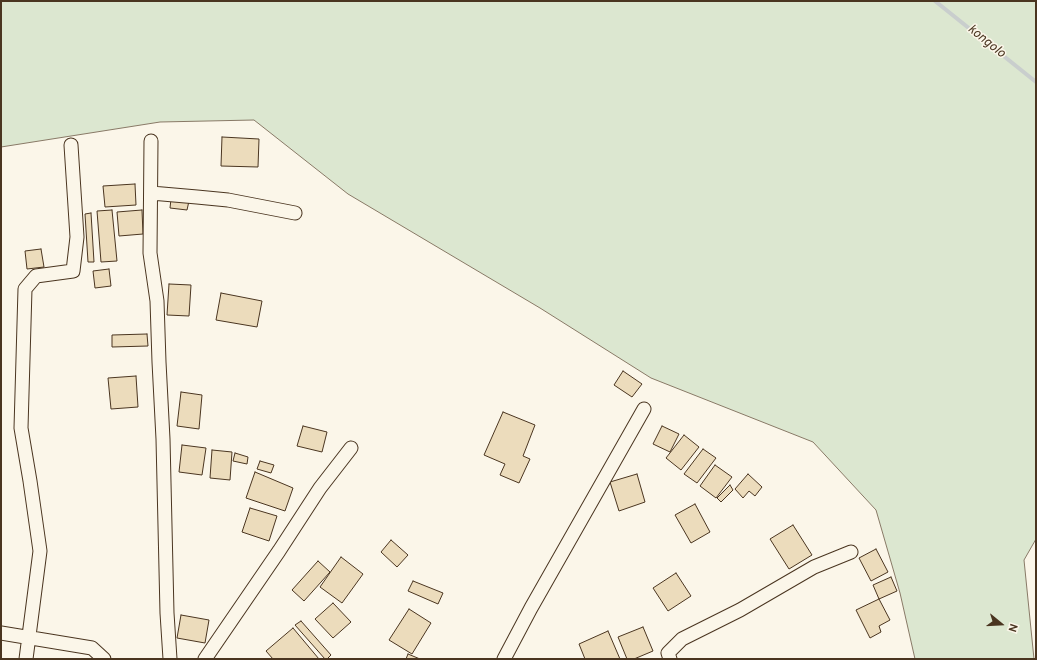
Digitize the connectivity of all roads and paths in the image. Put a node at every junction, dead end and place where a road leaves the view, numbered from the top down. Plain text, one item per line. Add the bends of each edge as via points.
1 (151, 141) dead end
2 (71, 145) dead end
3 (151, 193) junction
4 (295, 213) dead end
5 (644, 409) dead end
6 (351, 448) dead end
7 (851, 552) dead end
8 (1, 633) edge
9 (29, 638) junction
10 (26, 659) edge
11 (104, 659) edge
12 (170, 659) edge
13 (205, 659) edge
14 (504, 659) edge
15 (670, 659) edge

1 - 3 street
2 - 9 street via 77,236 73,271 36,276 25,289 21,428 40,551
3 - 4 street via 228,200
3 - 12 street via 150,253 157,301
5 - 14 street
6 - 13 street via 320,488
7 - 15 street via 814,567 740,610 682,639 668,653
8 - 9 street
9 - 10 street
9 - 11 street via 92,648

